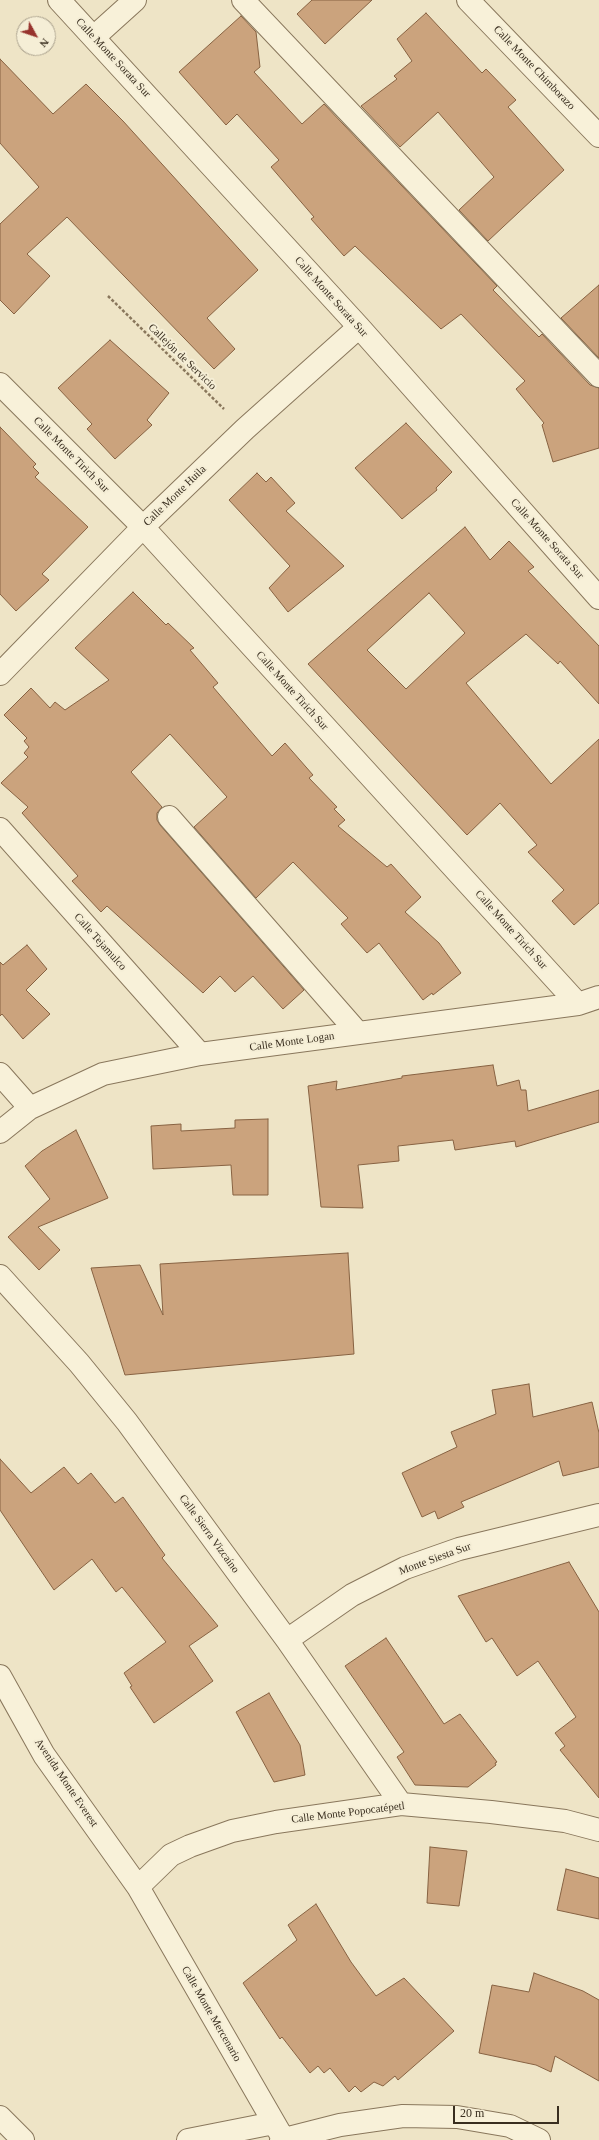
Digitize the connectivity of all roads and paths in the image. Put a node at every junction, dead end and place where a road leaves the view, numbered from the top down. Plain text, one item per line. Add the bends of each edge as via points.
1 (59, 0) edge
2 (135, 0) edge
3 (244, 0) edge
4 (468, 0) edge
5 (94, 37) junction
6 (599, 136) edge
7 (108, 296) dead end
8 (359, 326) junction
9 (599, 376) edge
10 (0, 384) edge
11 (245, 429) junction
12 (142, 527) junction
13 (599, 598) edge
14 (0, 674) edge
15 (169, 817) dead end
16 (0, 829) edge
17 (599, 997) edge
18 (578, 1004) junction
19 (358, 1033) junction
20 (200, 1054) junction
21 (0, 1074) edge
22 (30, 1108) junction
23 (0, 1132) edge
24 (0, 1276) edge
25 (597, 1519) edge
26 (287, 1640) junction
27 (0, 1676) edge
28 (401, 1804) junction
29 (599, 1830) edge
30 (138, 1887) junction
31 (0, 2117) edge
32 (281, 2135) edge
33 (23, 2140) edge
34 (188, 2140) edge
35 (540, 2140) edge

1 - 5 street, Calle Monte Sorata Sur
2 - 5 street
3 - 9 street
4 - 6 street, Calle Monte Chimborazo
5 - 8 street, Calle Monte Sorata Sur
7 - 11 path, Callejón de Servicio
8 - 11 street, Calle Monte Huila
8 - 13 street, Calle Monte Sorata Sur
10 - 12 street, Calle Monte Tirich Sur
11 - 12 street, Calle Monte Huila
12 - 14 street, Calle Monte Huila
12 - 18 street, Calle Monte Tirich Sur
15 - 19 street
16 - 20 street, Calle Tejamulco
17 - 18 street, Calle Monte Logan
18 - 19 street, Calle Monte Logan
19 - 20 street, Calle Monte Logan
20 - 22 street, Calle Monte Logan via 103,1074
21 - 22 street
22 - 23 street, Calle Monte Logan
24 - 26 street, Calle Sierra Vizcaíno via 79,1363 127,1422
25 - 26 street, Monte Siesta Sur via 459,1549 405,1568 352,1596
26 - 28 street, Calle Sierra Vizcaíno
27 - 30 street, Avenida Monte Everest via 44,1755
28 - 29 street, Calle Monte Popocatépetl via 565,1821
28 - 30 street, Calle Monte Popocatépetl via 232,1831 171,1855
30 - 32 street, Calle Monte Mercenario
31 - 33 street
32 - 34 street
32 - 35 street via 403,2116 457,2116 510,2126

